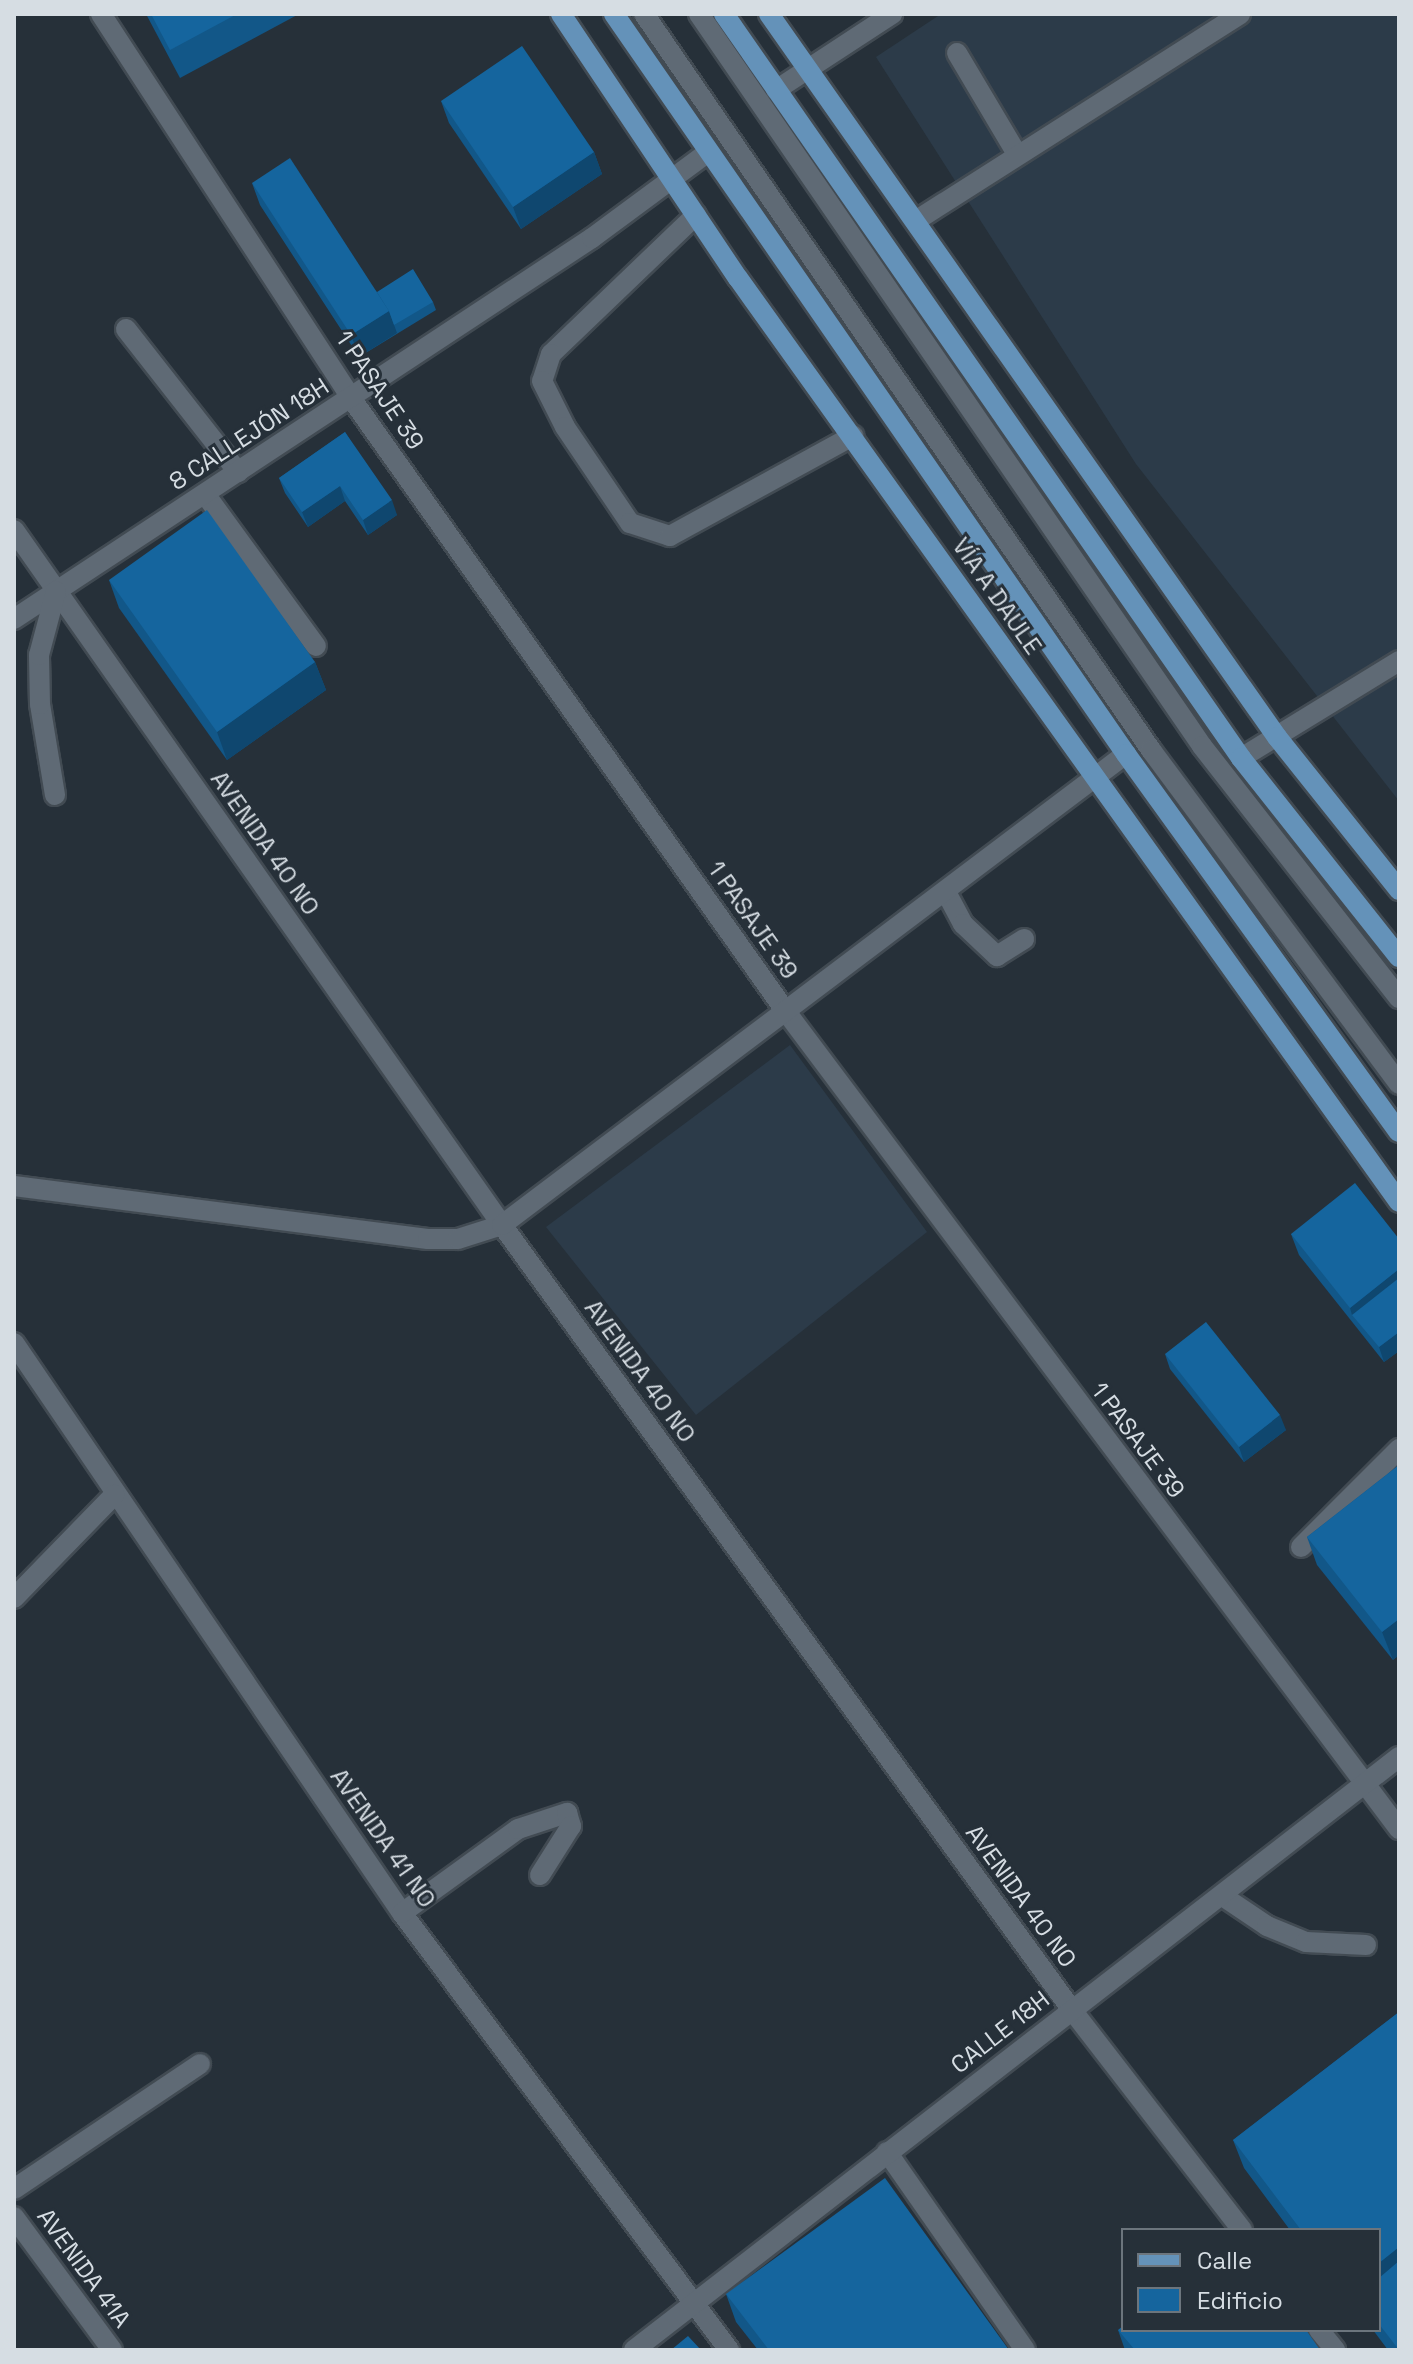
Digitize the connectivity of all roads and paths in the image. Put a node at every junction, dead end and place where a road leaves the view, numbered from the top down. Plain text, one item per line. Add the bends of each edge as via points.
1 (101, 14) edge
2 (561, 14) edge
3 (614, 14) edge
4 (644, 14) edge
5 (699, 14) edge
6 (724, 14) edge
7 (769, 14) edge
8 (892, 14) edge
9 (1240, 14) edge
10 (957, 53) dead end
11 (806, 70) junction
12 (776, 90) junction
13 (707, 153) junction
14 (1017, 154) junction
15 (673, 179) junction
16 (696, 215) junction
17 (917, 220) junction
18 (126, 329) dead end
19 (351, 398) junction
20 (853, 436) junction
21 (238, 472) junction
22 (205, 494) junction
23 (14, 530) edge
24 (56, 591) junction
25 (14, 619) edge
26 (316, 646) dead end
27 (1399, 661) edge
28 (1277, 737) junction
29 (1126, 754) junction
30 (1241, 758) junction
31 (1093, 778) junction
32 (55, 795) dead end
33 (1399, 890) edge
34 (946, 892) junction
35 (1024, 939) dead end
36 (1399, 957) edge
37 (1399, 998) edge
38 (787, 1013) junction
39 (1399, 1084) edge
40 (1399, 1132) edge
41 (14, 1186) edge
42 (1399, 1202) edge
43 (502, 1225) junction
44 (14, 1343) edge
45 (1399, 1449) edge
46 (114, 1495) junction
47 (1301, 1547) dead end
48 (14, 1598) edge
49 (1399, 1757) edge
50 (1363, 1785) junction
51 (1399, 1829) edge
52 (540, 1875) dead end
53 (1224, 1897) junction
54 (402, 1913) junction
55 (1366, 1945) dead end
56 (1072, 2010) junction
57 (200, 2064) dead end
58 (887, 2152) junction
59 (14, 2189) edge
60 (14, 2217) edge
61 (1240, 2228) edge
62 (693, 2304) junction
63 (1321, 2332) edge
64 (112, 2350) edge
65 (634, 2350) edge
66 (729, 2350) edge
67 (1025, 2350) edge
68 (1335, 2350) edge

1 - 19 street, 1 PASAJE 39
2 - 15 main road, VÍA A DAULE
3 - 13 main road, VÍA A DAULE
4 - 39 street, VÍA A DAULE via 1151,750
5 - 37 street via 1202,746
6 - 12 main road
7 - 11 main road
8 - 11 street
9 - 14 street
10 - 14 street
11 - 12 street
11 - 17 main road
12 - 30 main road
13 - 15 street, 8 CALLEJÓN 18H
13 - 29 main road, VÍA A DAULE
14 - 17 street
15 - 16 main road, VÍA A DAULE
15 - 19 street, 8 CALLEJÓN 18H
16 - 20 main road, VÍA A DAULE
16 - 20 street via 551,354 542,381 565,427 630,523 670,536
17 - 28 main road
18 - 21 street
19 - 21 street, 8 CALLEJÓN 18H
19 - 38 street, 1 PASAJE 39
20 - 31 main road, VÍA A DAULE
21 - 22 street, 8 CALLEJÓN 18H
22 - 24 street, 8 CALLEJÓN 18H
22 - 26 street
23 - 24 street, AVENIDA 40 NO
24 - 25 street, 8 CALLEJÓN 18H
24 - 32 street via 39,655 40,704
24 - 43 street, AVENIDA 40 NO
27 - 28 street
28 - 30 street
28 - 33 main road
29 - 31 street
29 - 40 main road, VÍA A DAULE
30 - 36 main road
31 - 34 street
31 - 42 main road, VÍA A DAULE
34 - 35 street via 963,924 997,956
34 - 38 street
38 - 43 street
38 - 50 street, 1 PASAJE 39
41 - 43 street via 428,1239 458,1239
43 - 56 street, AVENIDA 40 NO
44 - 46 street, AVENIDA 41 NO
45 - 47 street
46 - 48 street
46 - 54 street, AVENIDA 41 NO
49 - 50 street, CALLE 18H
50 - 51 street, 1 PASAJE 39
50 - 53 street, CALLE 18H
52 - 54 street via 571,1826 567,1813 518,1829
53 - 55 street via 1267,1926 1306,1942
53 - 56 street, CALLE 18H
54 - 62 street, AVENIDA 41 NO
56 - 58 street, CALLE 18H
56 - 61 street, AVENIDA 40 NO
57 - 59 street
58 - 62 street, CALLE 18H
58 - 67 street
60 - 64 street, AVENIDA 41A
62 - 65 street, CALLE 18H
62 - 66 street, AVENIDA 41 NO
63 - 68 street

